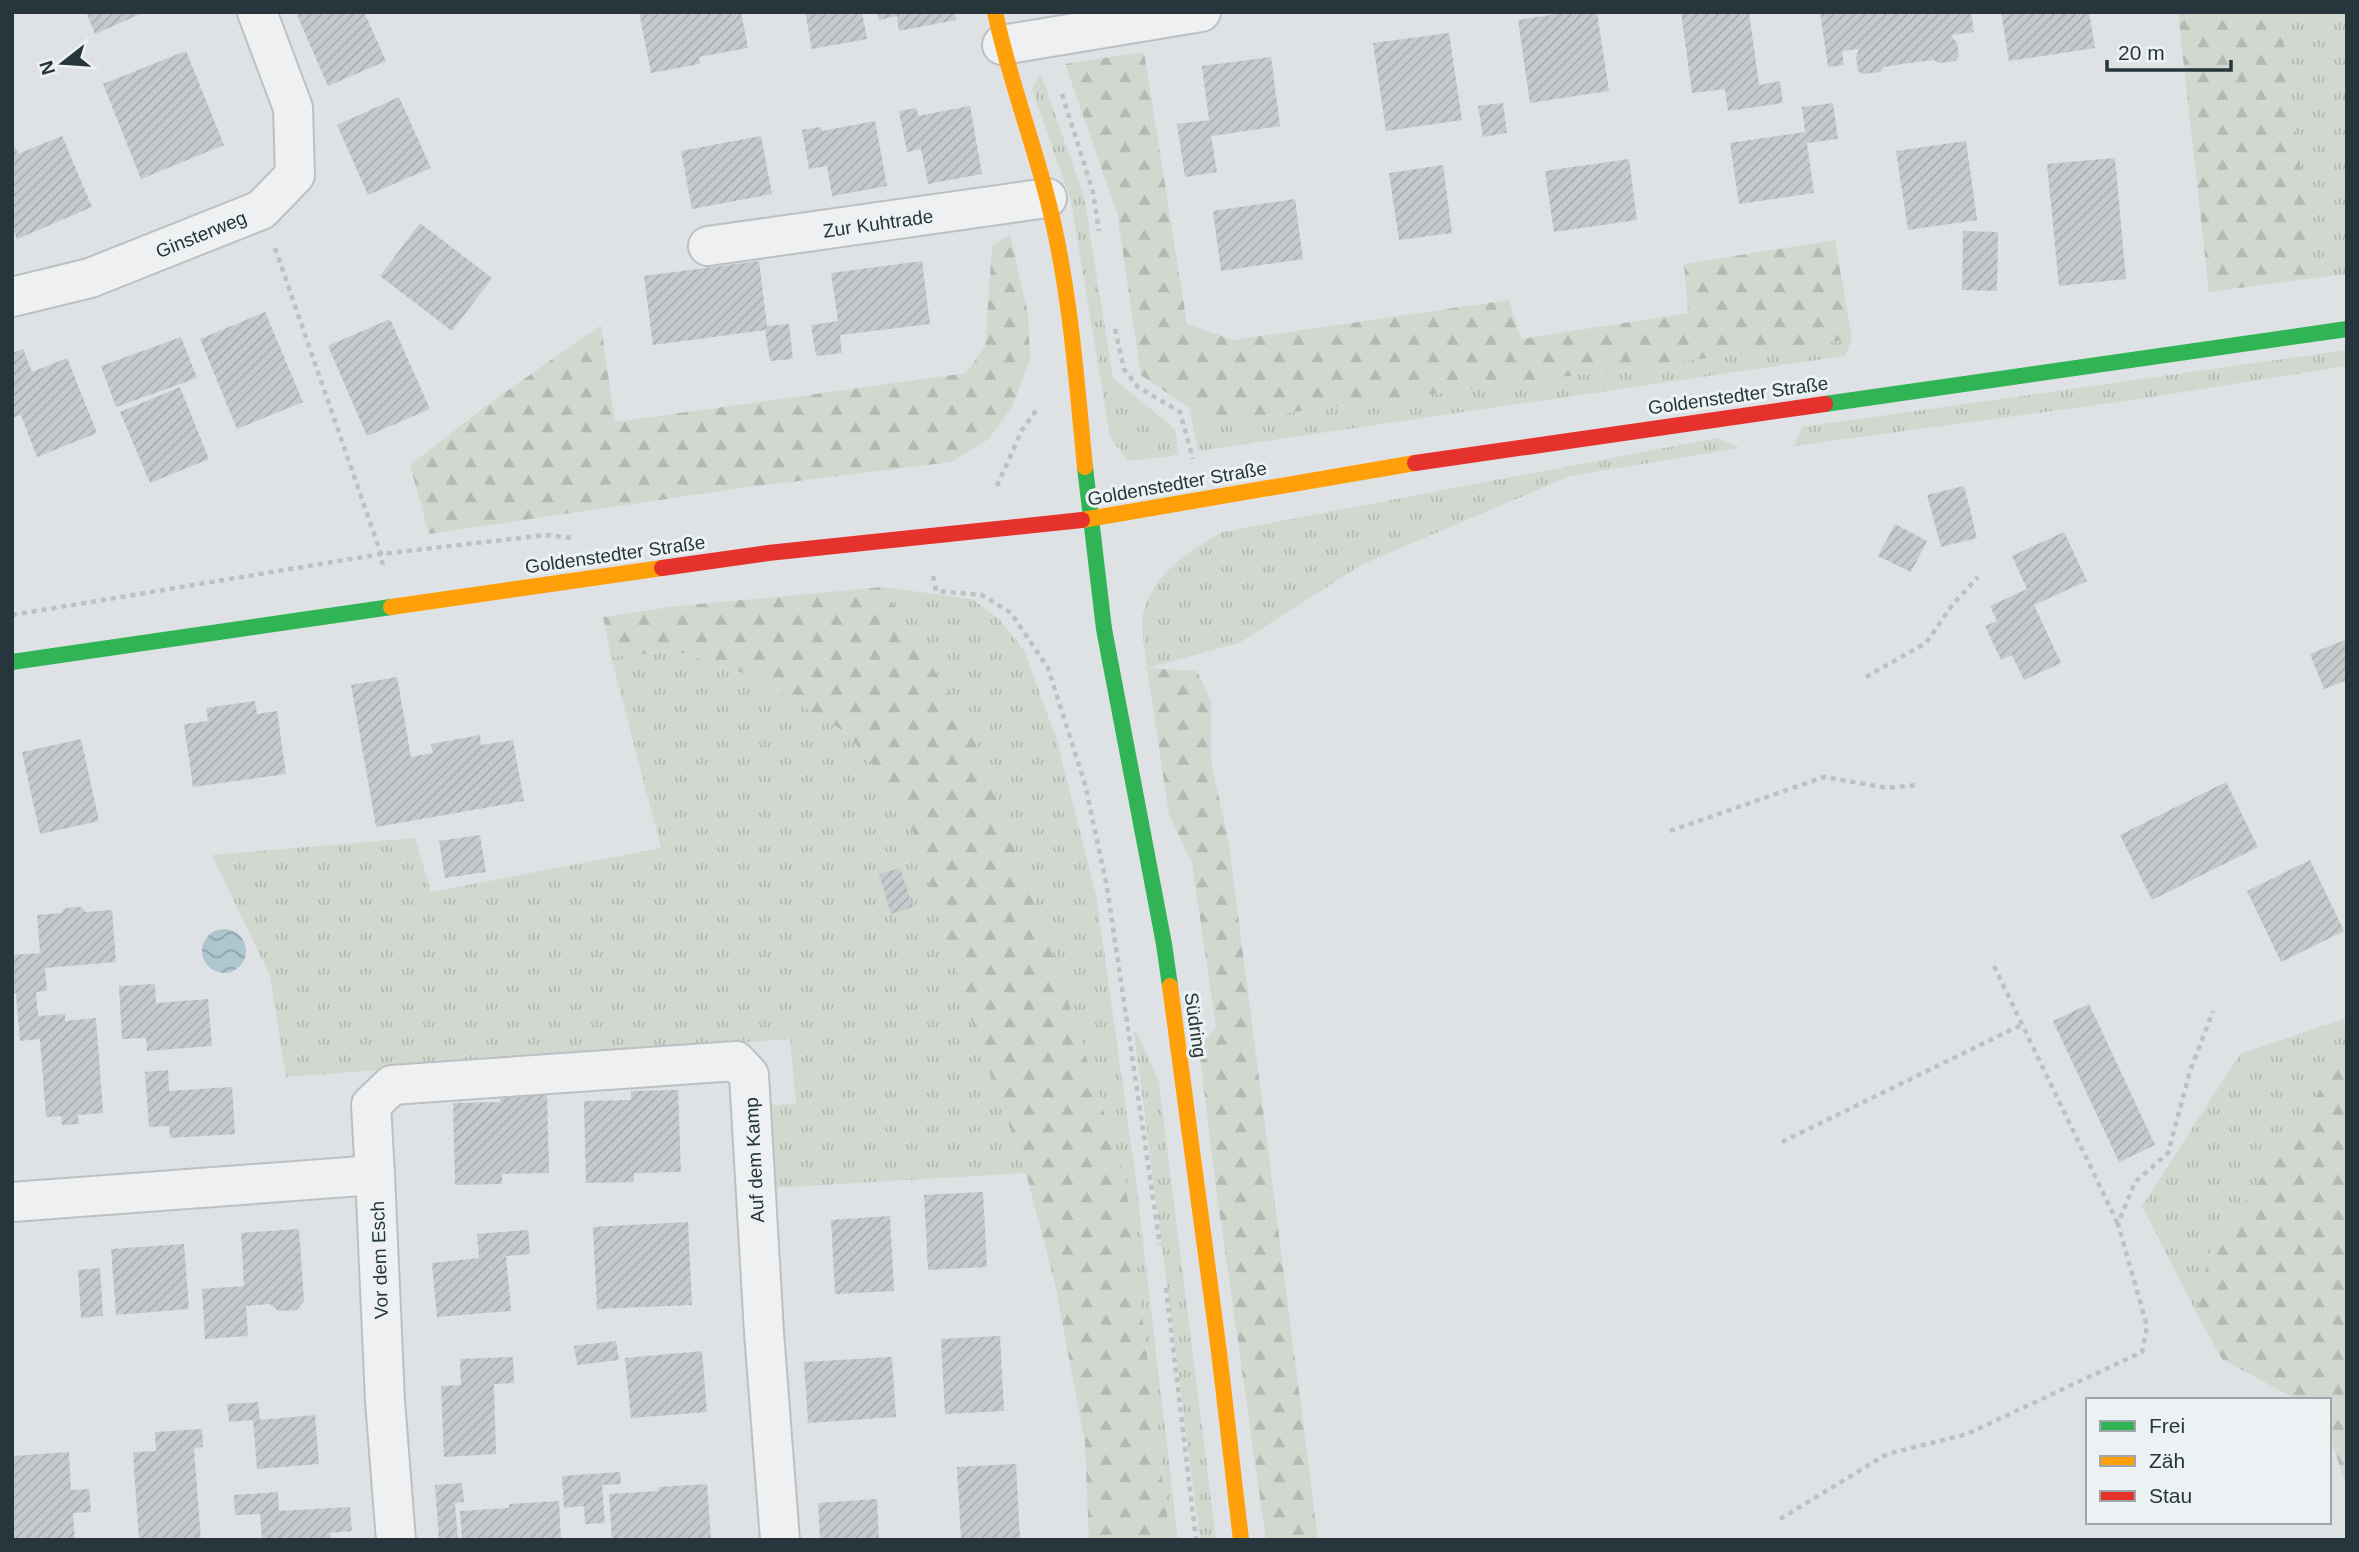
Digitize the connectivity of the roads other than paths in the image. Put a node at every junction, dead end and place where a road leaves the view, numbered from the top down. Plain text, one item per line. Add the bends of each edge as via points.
1 (257, 12) edge
2 (1201, 12) edge
3 (1011, 32) edge
4 (1047, 198) junction
5 (708, 246) dead end
6 (12, 297) edge
7 (2347, 329) edge
8 (1090, 519) junction
9 (12, 662) edge
10 (375, 1175) junction
11 (12, 1202) edge
12 (396, 1540) edge
13 (780, 1540) edge
14 (1241, 1540) edge

1 - 6 street, Ginsterweg via 293,108 295,174 261,210 90,278
2 - 3 street
3 - 4 main road
4 - 5 street, Zur Kuhtrade
4 - 8 main road via 1068,296
7 - 8 main road, Goldenstedter Straße via 1458,456
8 - 9 main road, Goldenstedter Straße via 768,553
8 - 14 main road, Südring via 1104,629 1164,944
10 - 11 street, Vor dem Esch
10 - 12 street, Vor dem Esch
10 - 13 street, Auf dem Kamp via 371,1105 391,1085 736,1061 749,1075

